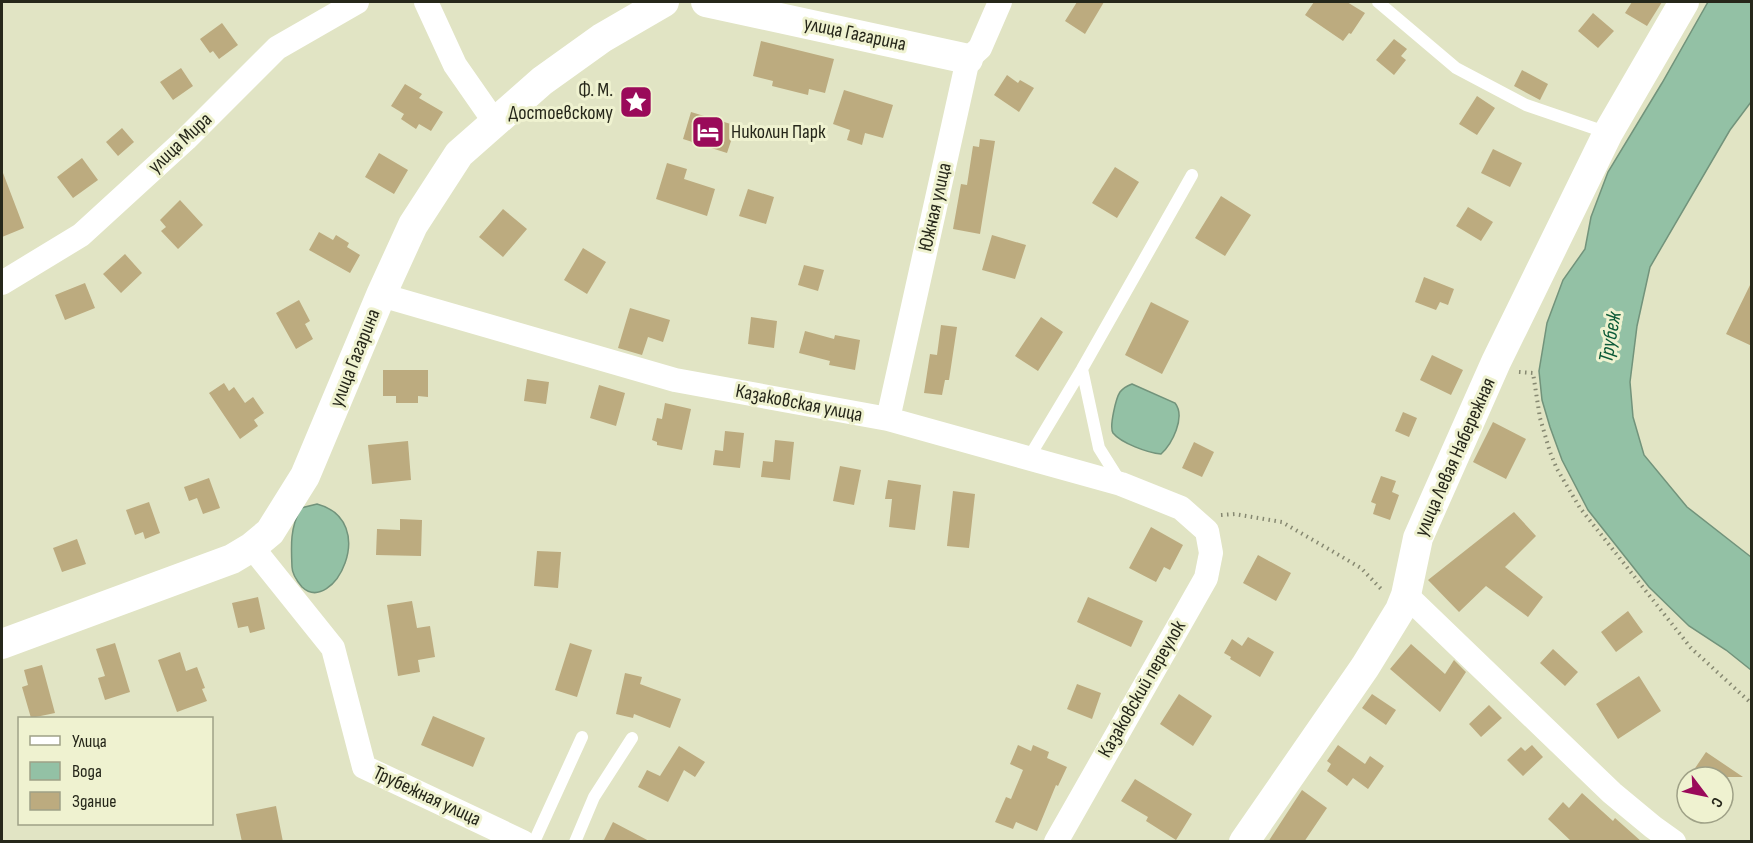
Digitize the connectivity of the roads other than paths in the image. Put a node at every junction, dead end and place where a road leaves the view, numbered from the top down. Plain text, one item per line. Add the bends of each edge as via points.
1 (357, 2) edge
2 (426, 2) edge
3 (664, 2) edge
4 (706, 2) edge
5 (1000, 2) edge
6 (1378, 2) edge
7 (1684, 2) edge
8 (968, 59) junction
9 (494, 121) junction
10 (1608, 133) junction
11 (1192, 175) dead end
12 (2, 283) edge
13 (381, 295) junction
14 (1082, 369) junction
15 (888, 419) junction
16 (1028, 459) junction
17 (1121, 483) junction
18 (1207, 531) joint
19 (252, 547) junction
20 (1403, 603) junction
21 (2, 644) edge
22 (582, 737) dead end
23 (632, 738) dead end
24 (523, 842) edge
25 (534, 842) edge
26 (575, 842) edge
27 (1056, 842) edge
28 (1244, 842) edge
29 (1674, 842) edge

1 - 12 street, улица Мира via 277,48 81,235
2 - 9 street via 455,65
3 - 9 street, улица Гагарина via 602,38
4 - 8 street, улица Гагарина
5 - 8 street, Южная улица via 980,48
6 - 10 lane via 1456,68 1526,105
7 - 10 street, улица Левая Набережная
8 - 15 street, Южная улица
9 - 13 street, улица Гагарина via 459,154 413,225
10 - 20 street, улица Левая Набережная via 1496,362 1418,538
11 - 14 lane
13 - 15 street, Казаковская улица via 675,380
13 - 19 street, улица Гагарина via 305,476 270,532
14 - 16 lane
14 - 17 lane via 1098,448
15 - 16 street, Казаковская улица
16 - 17 street, Казаковская улица
17 - 18 street, Казаковская улица via 1180,508
18 - 27 street, Казаковский переулок via 1211,553 1206,578
19 - 21 street, улица Гагарина via 232,559
19 - 24 street, Трубежная улица via 333,648 364,767
20 - 28 street via 1365,667
20 - 29 street via 1612,793
22 - 25 lane
23 - 26 lane via 594,797

